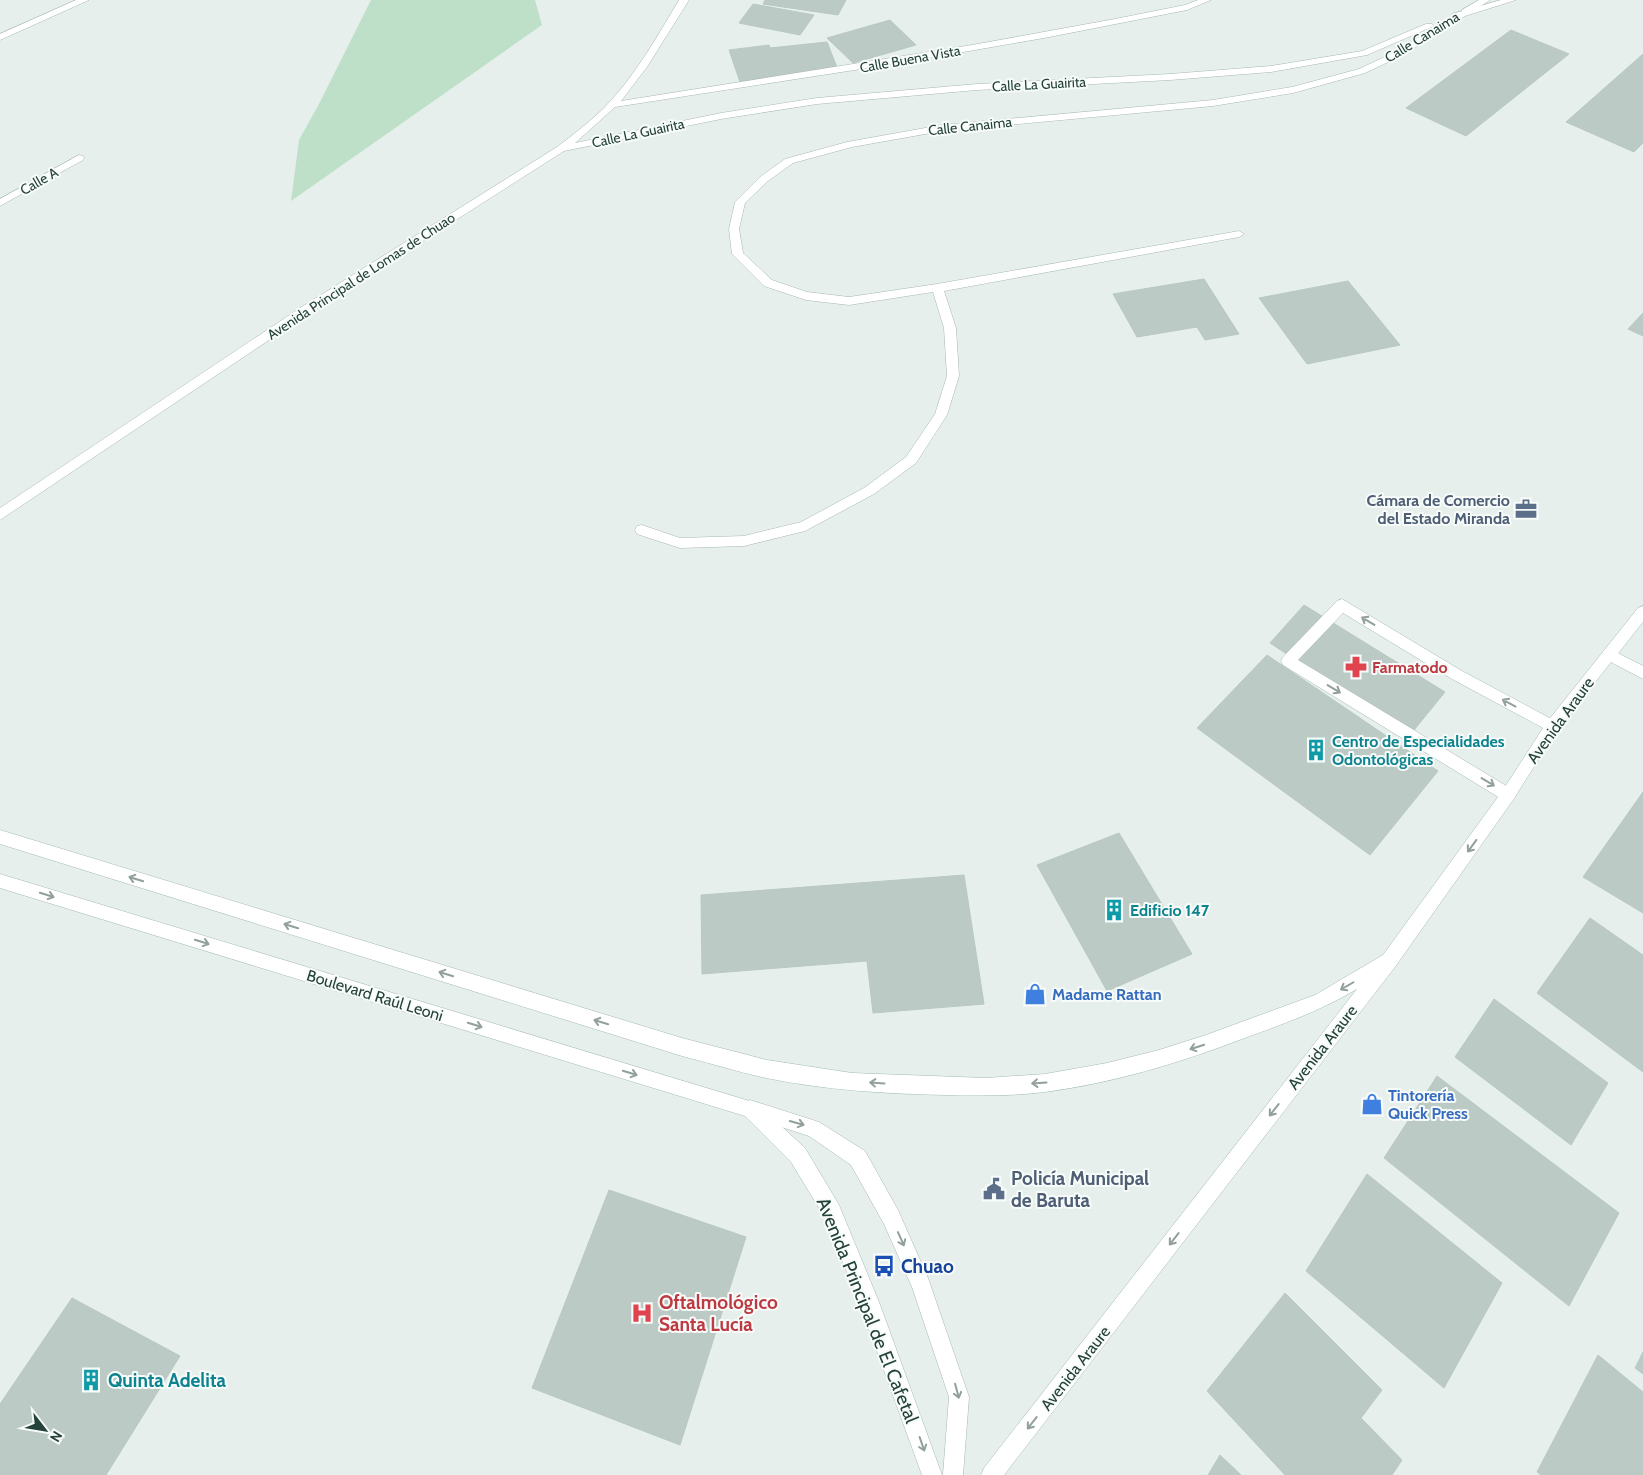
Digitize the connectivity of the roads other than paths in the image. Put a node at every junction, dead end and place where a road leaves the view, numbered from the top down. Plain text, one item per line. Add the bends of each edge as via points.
1 (84, 0) edge
2 (684, 0) edge
3 (1206, 0) edge
4 (1485, 0) edge
5 (1511, 0) edge
6 (1464, 12) junction
7 (0, 37) edge
8 (612, 106) junction
9 (560, 149) junction
10 (79, 158) dead end
11 (0, 203) edge
12 (1240, 234) dead end
13 (937, 288) junction
14 (0, 515) edge
15 (642, 530) dead end
16 (1640, 621) edge
17 (1610, 655) junction
18 (1643, 673) edge
19 (1552, 726) junction
20 (1508, 795) junction
21 (0, 837) edge
22 (0, 881) edge
23 (1389, 961) junction
24 (750, 1109) junction
25 (932, 1475) edge
26 (953, 1475) edge
27 (992, 1475) edge

1 - 7 street
2 - 8 street, Avenida Principal de Lomas de Chuao via 654,49
3 - 8 street, Calle Buena Vista via 1187,7 1060,34
4 - 6 street
5 - 6 street, Calle La Guairita
6 - 9 street, Calle La Guairita via 1364,53 1271,70 977,87 817,101 721,116
6 - 13 street, Calle Canaima via 1400,53 1362,70 1293,90 1213,102 942,128 851,144 789,161 740,202 734,230 738,254 768,283 806,296 849,301
8 - 9 street, Avenida Principal de Lomas de Chuao
9 - 14 street, Avenida Principal de Lomas de Chuao via 301,313
10 - 11 street, Calle A
12 - 13 street, Calle Canaima
13 - 15 street via 950,328 953,376 941,416 911,460 869,491 805,526 744,541 680,543
16 - 17 street, Avenida Araure
17 - 18 street
17 - 19 street, Avenida Araure
19 - 20 street, Avenida Araure
19 -> 20 street via 1457,675 1342,606 1288,661
20 -> 23 street, Avenida Araure
23 -> 21 street via 1320,1002 1206,1044 1116,1070 1045,1083 986,1087 852,1082 767,1069 682,1047
22 -> 24 street, Boulevard Raúl Leoni
23 -> 27 street, Avenida Araure
24 -> 25 street, Avenida Principal de El Cafetal via 798,1155 832,1212
24 -> 26 street, Boulevard Raúl Leoni via 813,1128 858,1158 891,1217 921,1285 959,1396

